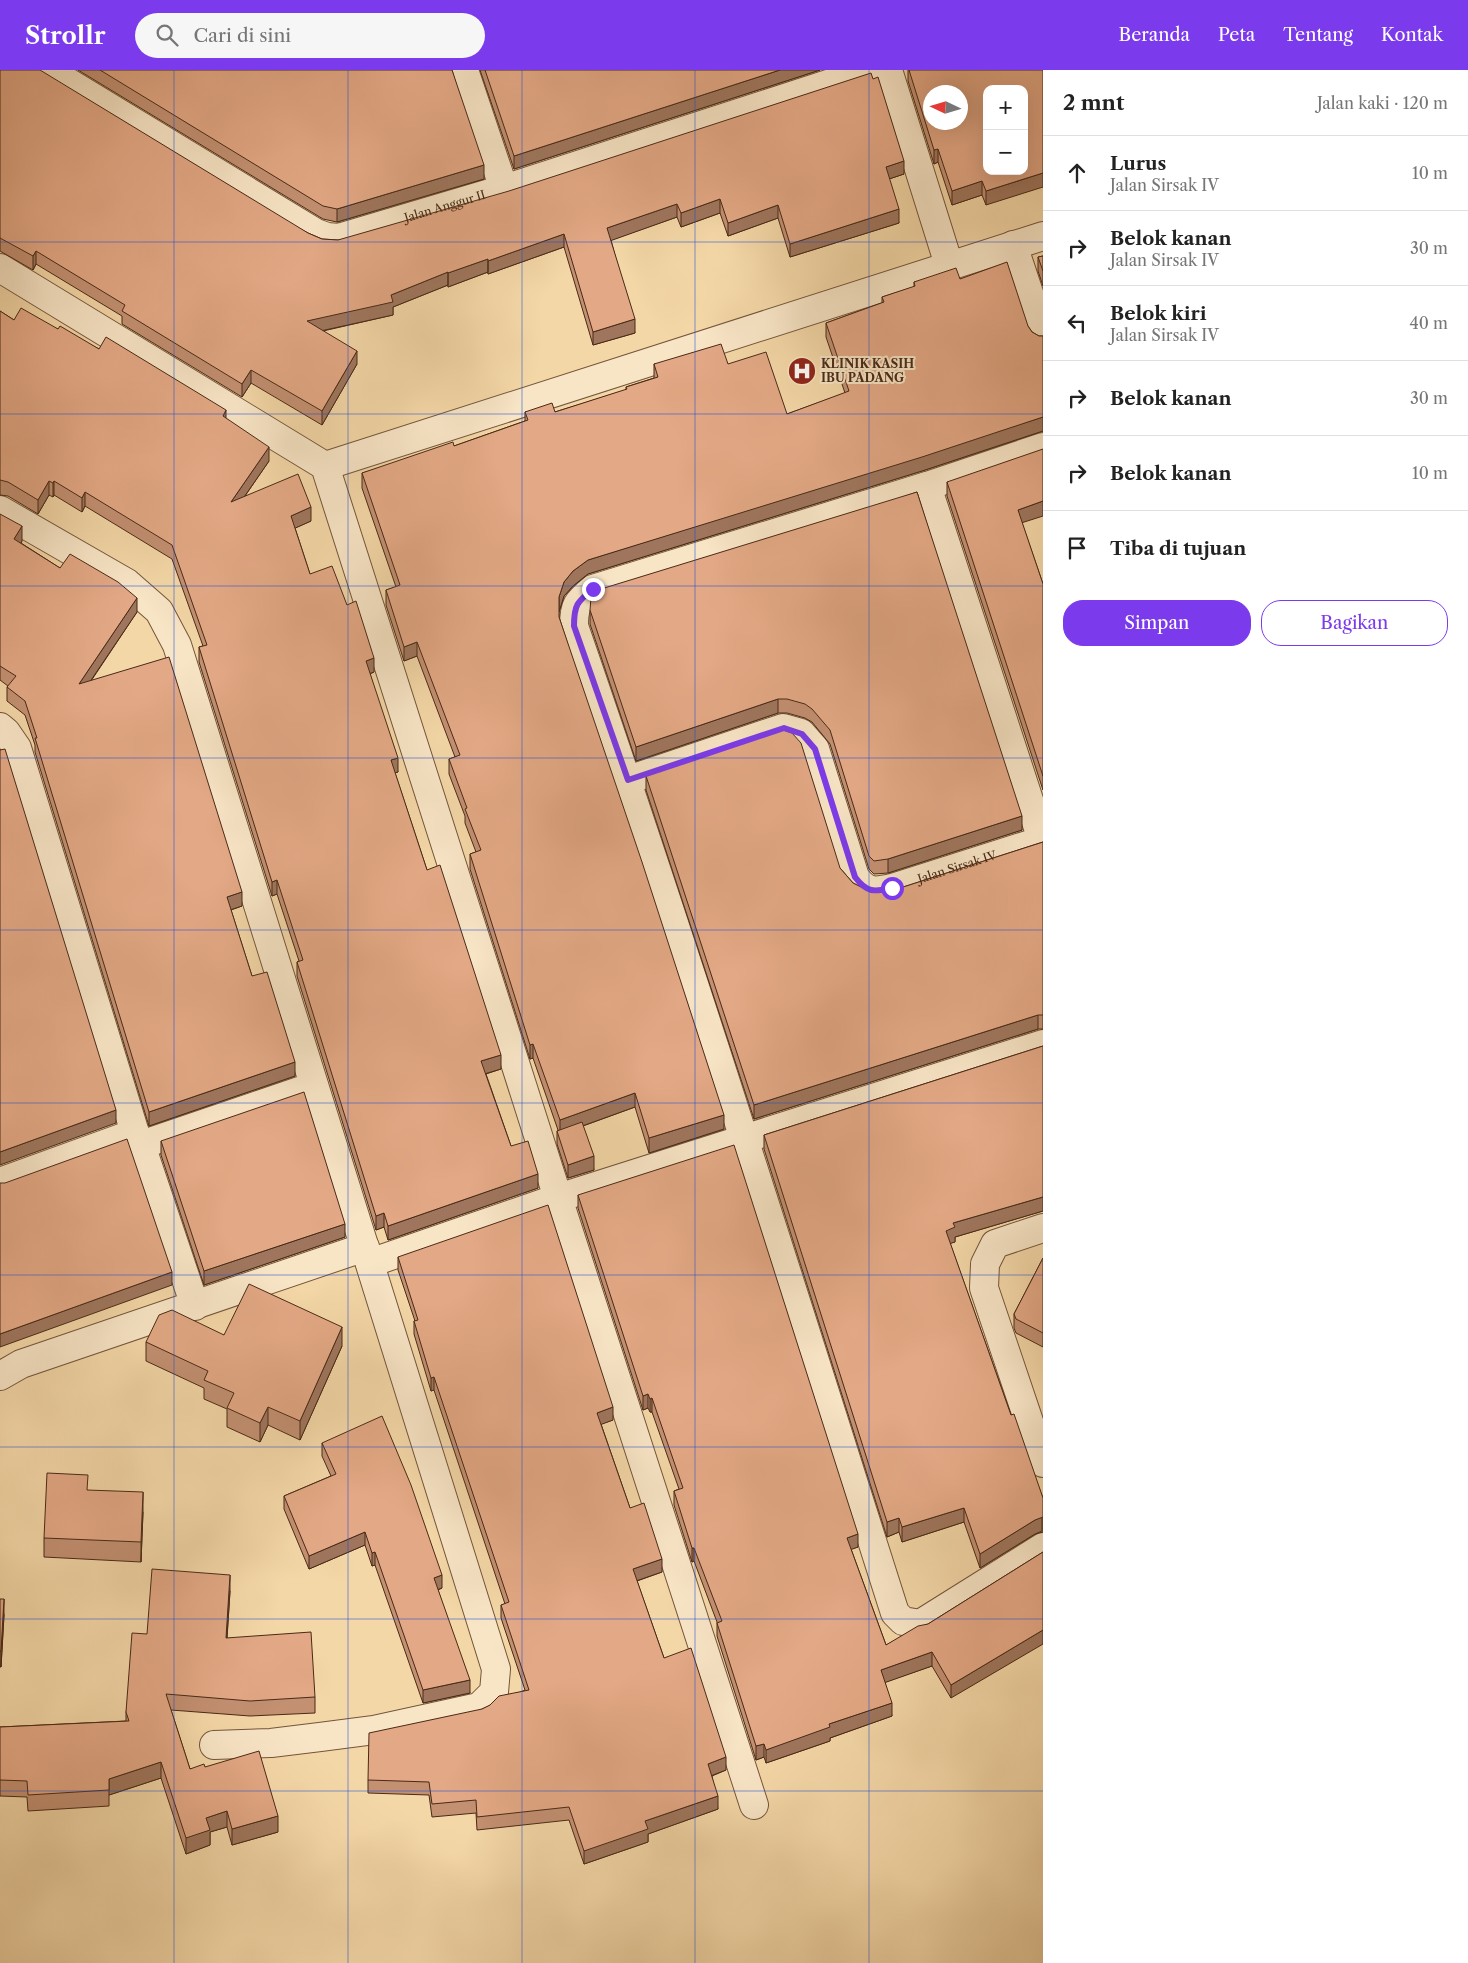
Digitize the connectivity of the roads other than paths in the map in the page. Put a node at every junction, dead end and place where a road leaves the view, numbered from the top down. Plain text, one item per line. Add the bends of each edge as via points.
1 (48, 70) edge
2 (464, 70) edge
3 (874, 70) edge
4 (504, 189) junction
5 (1043, 236) edge
6 (1013, 245) junction
7 (949, 265) junction
8 (0, 268) edge
9 (1043, 335) edge
10 (1043, 447) edge
11 (325, 466) junction
12 (927, 486) junction
13 (0, 510) edge
14 (0, 727) edge
15 (628, 780) junction
16 (1043, 840) edge
17 (1043, 1044) edge
18 (314, 1086) junction
19 (744, 1138) junction
20 (138, 1139) junction
21 (0, 1182) edge
22 (558, 1198) junction
23 (1043, 1228) edge
24 (368, 1255) junction
25 (195, 1306) junction
26 (0, 1376) edge
27 (1043, 1463) edge
28 (1043, 1547) edge
29 (214, 1745) dead end
30 (754, 1805) dead end

1 - 4 street, Jalan Anggur II via 327,237 339,238
2 - 4 street
3 - 4 street, Jalan Anggur II
3 - 7 street
5 - 6 street
6 - 7 street
6 - 9 street
7 - 11 street
8 - 11 street
10 - 12 street
11 - 22 street
12 - 15 street via 593,589 579,600 574,610 574,626
12 - 16 street
13 - 18 street via 127,583 158,611 177,645
14 - 20 street via 17,748
15 - 16 street, Jalan Sirsak IV via 784,728 802,734 815,749 855,877 862,886 874,892
15 - 19 street
17 - 19 street
18 - 20 street
18 - 24 street
19 - 22 street
19 - 28 street via 895,1613 902,1621 920,1624
20 - 21 street
20 - 25 street
22 - 24 street
22 - 30 street
23 - 27 street via 995,1244 985,1264 984,1288
24 - 25 street
24 - 29 street via 496,1669 494,1692 479,1707 374,1730 271,1743
25 - 26 street via 21,1364

